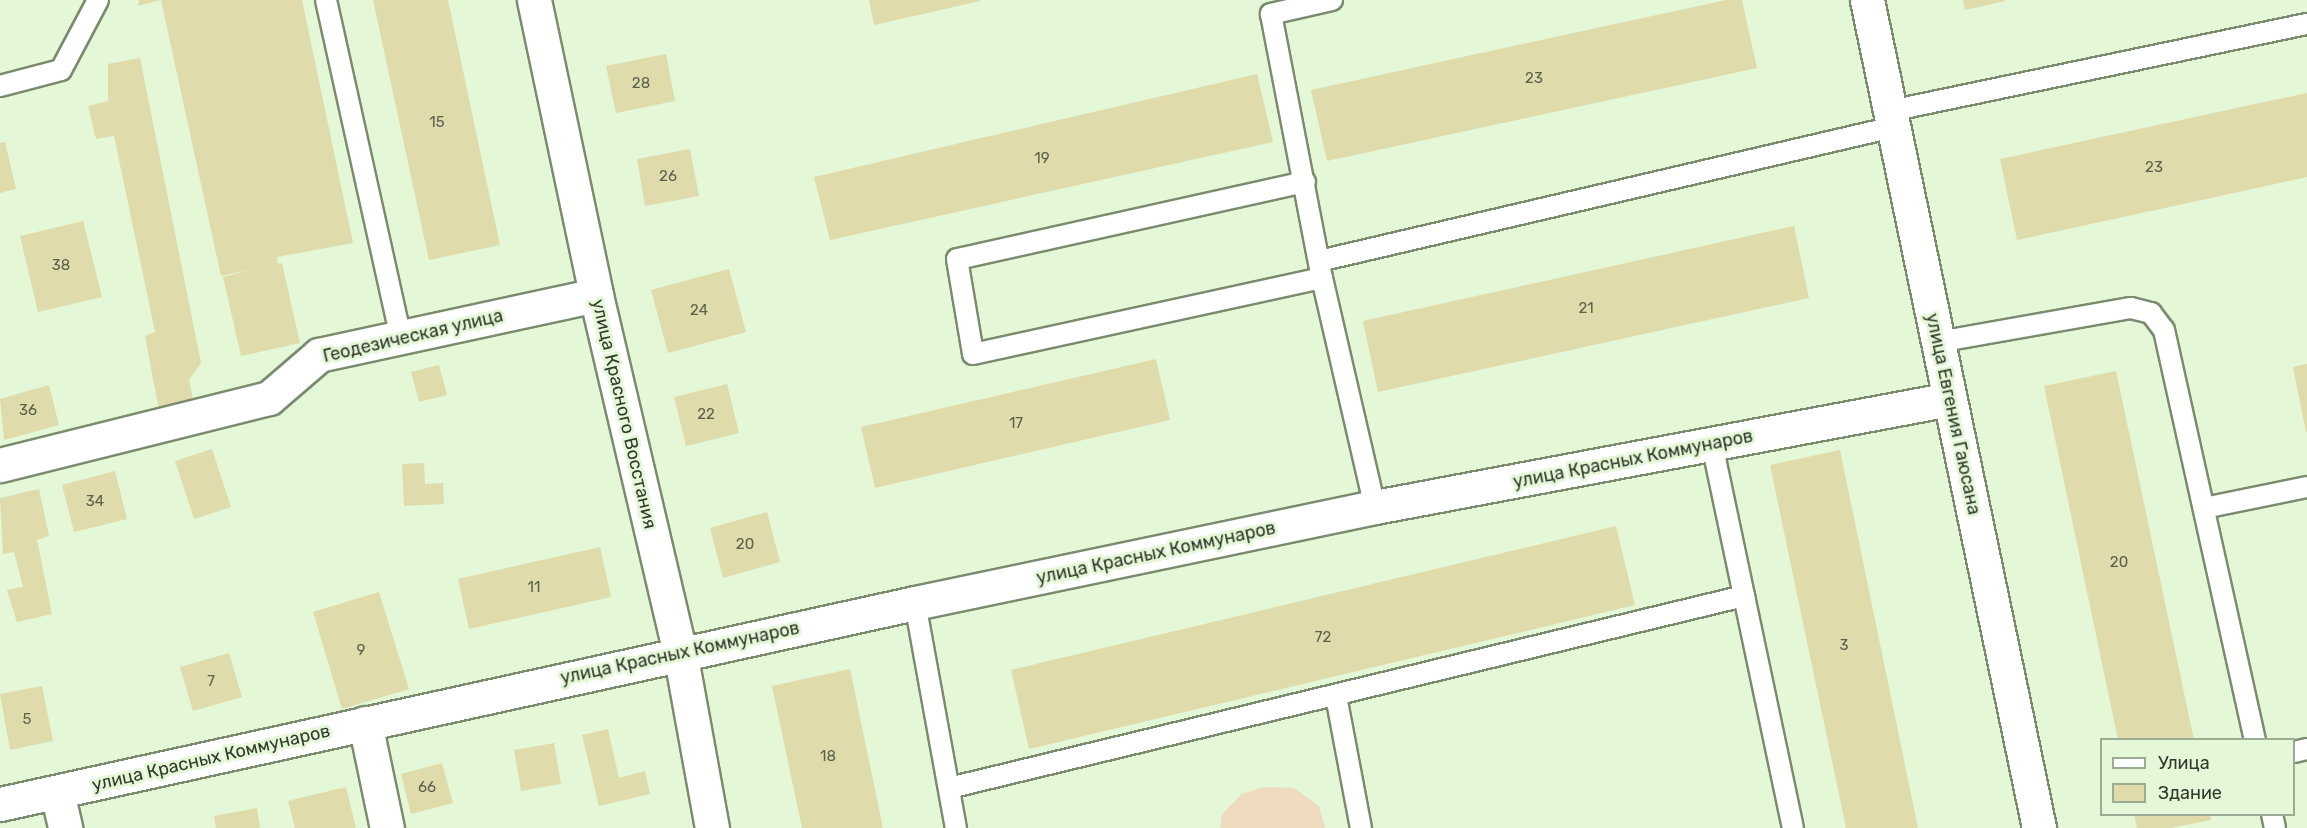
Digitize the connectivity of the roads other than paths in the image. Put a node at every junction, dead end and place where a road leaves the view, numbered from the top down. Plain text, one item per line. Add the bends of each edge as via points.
1 (98, 0) edge
2 (326, 0) edge
3 (534, 0) edge
4 (1332, 0) edge
5 (1866, 0) edge
6 (2307, 24) edge
7 (0, 86) edge
8 (1892, 119) junction
9 (1305, 182) junction
10 (1321, 269) junction
11 (596, 295) junction
12 (400, 337) junction
13 (1938, 342) junction
14 (1950, 399) junction
15 (1712, 444) junction
16 (0, 465) edge
17 (2307, 488) edge
18 (1375, 507) junction
19 (2204, 508) junction
20 (1744, 596) junction
21 (915, 603) junction
22 (680, 652) junction
23 (1336, 696) junction
24 (365, 723) junction
25 (2255, 738) edge
26 (949, 788) junction
27 (57, 792) junction
28 (0, 804) edge
29 (65, 828) edge
30 (387, 828) edge
31 (712, 828) edge
32 (956, 828) edge
33 (1361, 828) edge
34 (1793, 828) edge
35 (2039, 828) edge

1 - 7 lane via 62,70
2 - 12 lane
3 - 11 street, улица Красного Восстания
4 - 9 lane via 1271,14
5 - 8 street, улица Евгения Гаюсана
6 - 8 lane
8 - 10 lane
8 - 13 street, улица Евгения Гаюсана
9 - 10 lane
9 - 10 lane via 957,259 973,354
10 - 18 lane
11 - 12 street, Геодезическая улица
11 - 22 street, улица Красного Восстания
12 - 16 street, Геодезическая улица via 319,355 269,398
13 - 14 street, улица Евгения Гаюсана
13 - 19 lane via 2131,308 2151,313 2164,330
14 - 15 street, улица Красных Коммунаров
14 - 35 street, улица Евгения Гаюсана
15 - 18 street, улица Красных Коммунаров
15 - 20 lane
17 - 19 lane
18 - 21 street, улица Красных Коммунаров
19 - 25 lane
20 - 23 lane
20 - 34 lane
21 - 22 street, улица Красных Коммунаров
21 - 26 lane
22 - 24 street, улица Красных Коммунаров
22 - 31 street, улица Красного Восстания
23 - 26 lane
23 - 33 lane
24 - 27 street, улица Красных Коммунаров
24 - 30 street
26 - 32 lane
27 - 28 street, улица Красных Коммунаров
27 - 29 street

